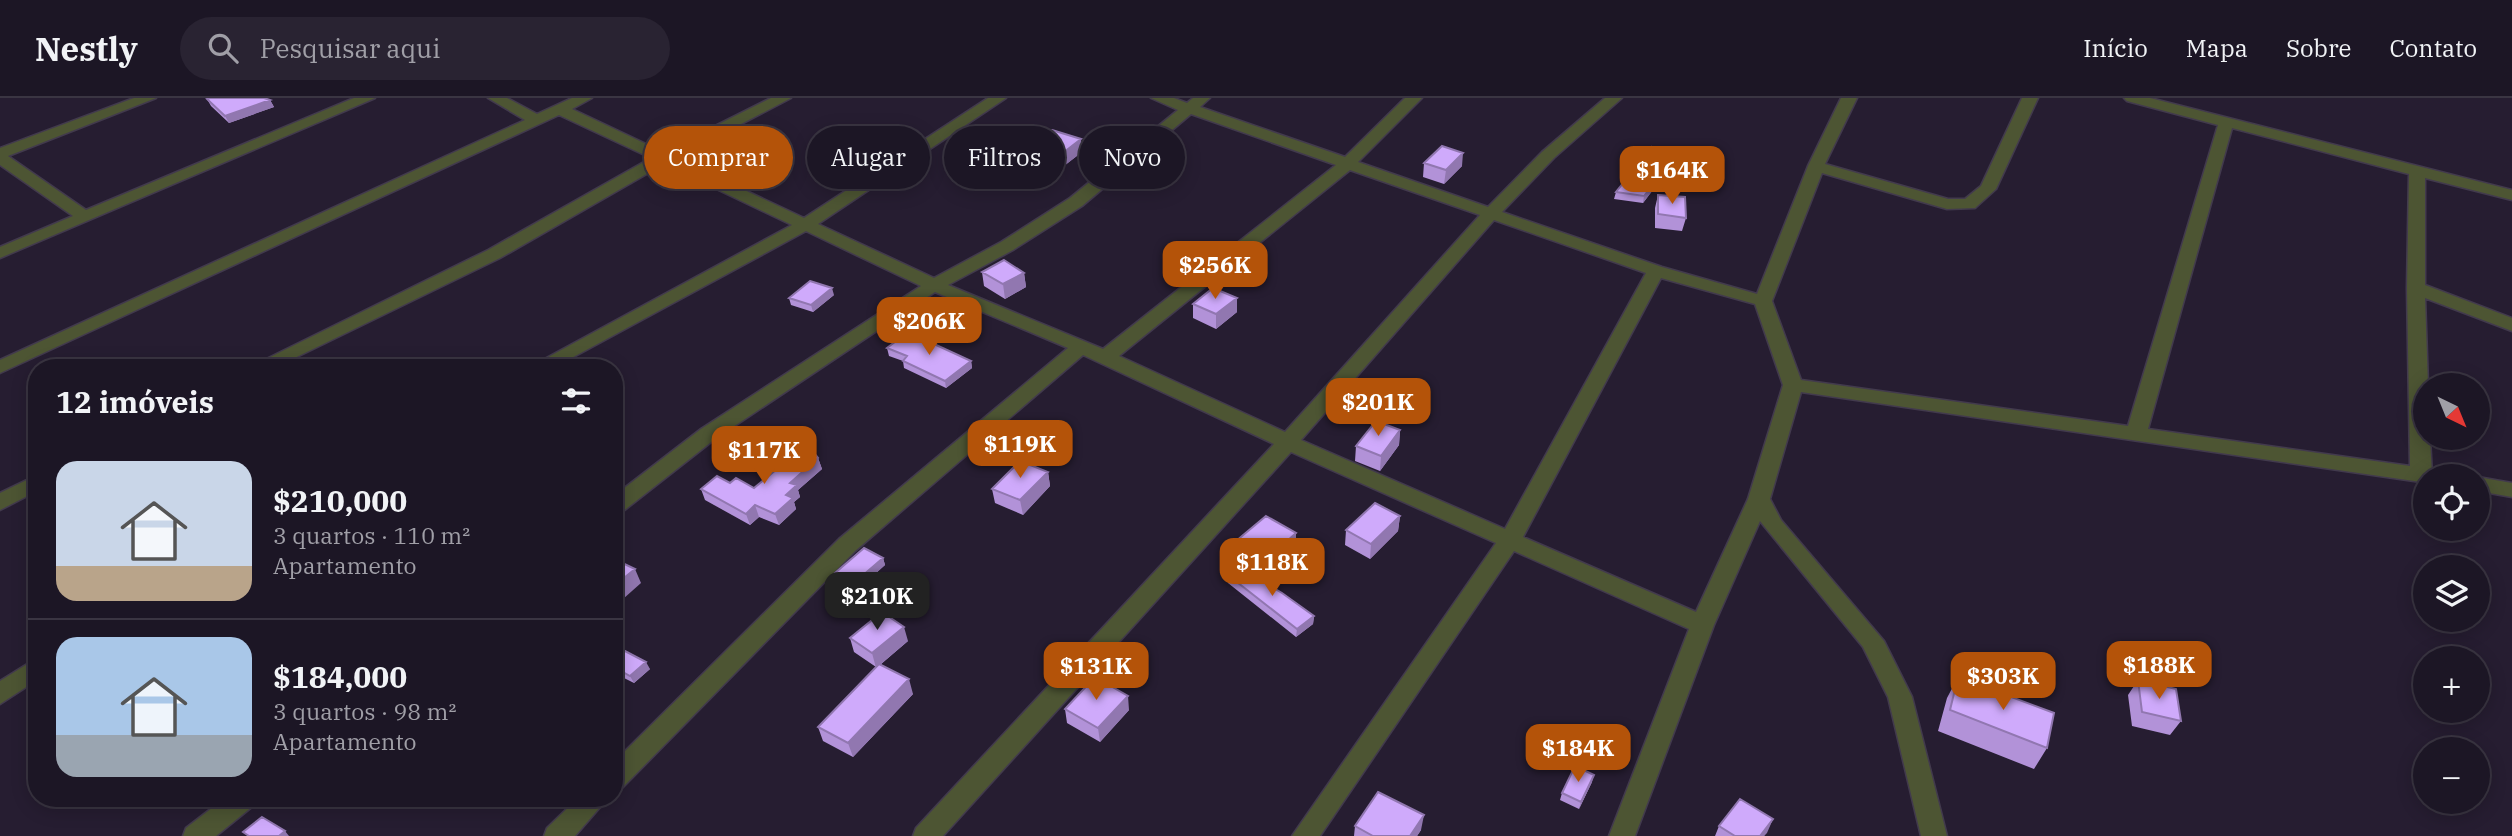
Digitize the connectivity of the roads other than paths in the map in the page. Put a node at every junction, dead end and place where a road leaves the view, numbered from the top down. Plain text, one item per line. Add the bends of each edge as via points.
1 (148, 98) edge
2 (367, 98) edge
3 (496, 98) edge
4 (584, 98) edge
5 (783, 98) edge
6 (998, 98) edge
7 (1159, 98) edge
8 (1414, 98) edge
9 (1614, 98) edge
10 (1849, 98) edge
11 (2030, 98) edge
12 (2132, 98) edge
13 (1196, 104) edge
14 (561, 110) junction
15 (537, 120) junction
16 (2226, 122) junction
17 (727, 126) edge
18 (644, 150) edge
19 (0, 156) edge
20 (1347, 164) junction
21 (1816, 166) junction
22 (644, 169) edge
23 (2417, 172) junction
24 (727, 189) edge
25 (2512, 195) edge
26 (1491, 213) junction
27 (85, 217) junction
28 (805, 225) junction
29 (0, 253) edge
30 (1656, 271) junction
31 (934, 285) junction
32 (2416, 288) junction
33 (1763, 301) junction
34 (2512, 325) edge
35 (1081, 347) junction
36 (1105, 357) junction
37 (276, 359) edge
38 (554, 359) edge
39 (0, 367) edge
40 (1793, 385) junction
41 (2137, 432) junction
42 (1288, 442) junction
43 (2423, 464) edge
44 (2413, 474) edge
45 (2490, 486) edge
46 (28, 487) edge
47 (2512, 490) edge
48 (1759, 499) junction
49 (623, 500) edge
50 (0, 502) edge
51 (1510, 540) junction
52 (1702, 625) junction
53 (28, 674) edge
54 (0, 694) edge
55 (623, 770) edge
56 (233, 807) edge
57 (586, 807) edge
58 (196, 836) edge
59 (557, 836) edge
60 (926, 836) edge
61 (1305, 836) edge
62 (1622, 836) edge
63 (1934, 836) edge

1 - 19 street
2 - 27 street
3 - 15 street
4 - 14 street
5 - 17 street
6 - 28 street
7 - 13 street
8 - 20 street
9 - 26 street
10 - 21 street
11 - 21 street via 1988,189 1969,204 1947,204
12 - 16 street
13 - 20 street
13 - 31 street via 1076,202
14 - 15 street
14 - 18 street
15 - 39 street
16 - 23 street
16 - 41 street
19 - 27 street
20 - 26 street
20 - 36 street
21 - 33 street
22 - 37 street via 494,254
23 - 25 street
23 - 32 street
24 - 28 street
26 - 30 street
26 - 42 street
27 - 29 street
28 - 31 street
28 - 38 street
30 - 33 street
30 - 51 street
31 - 35 street
31 - 49 street via 708,434
32 - 34 street
32 - 43 street
33 - 40 street
35 - 36 street
35 - 55 street via 847,545
36 - 42 street
40 - 41 street
40 - 48 street
41 - 44 street
42 - 51 street
42 - 60 street
45 - 47 street
46 - 50 street
48 - 52 street
48 - 63 street via 1773,525 1872,641 1900,696
51 - 52 street
51 - 61 street
52 - 62 street
53 - 54 street
56 - 58 street
57 - 59 street

